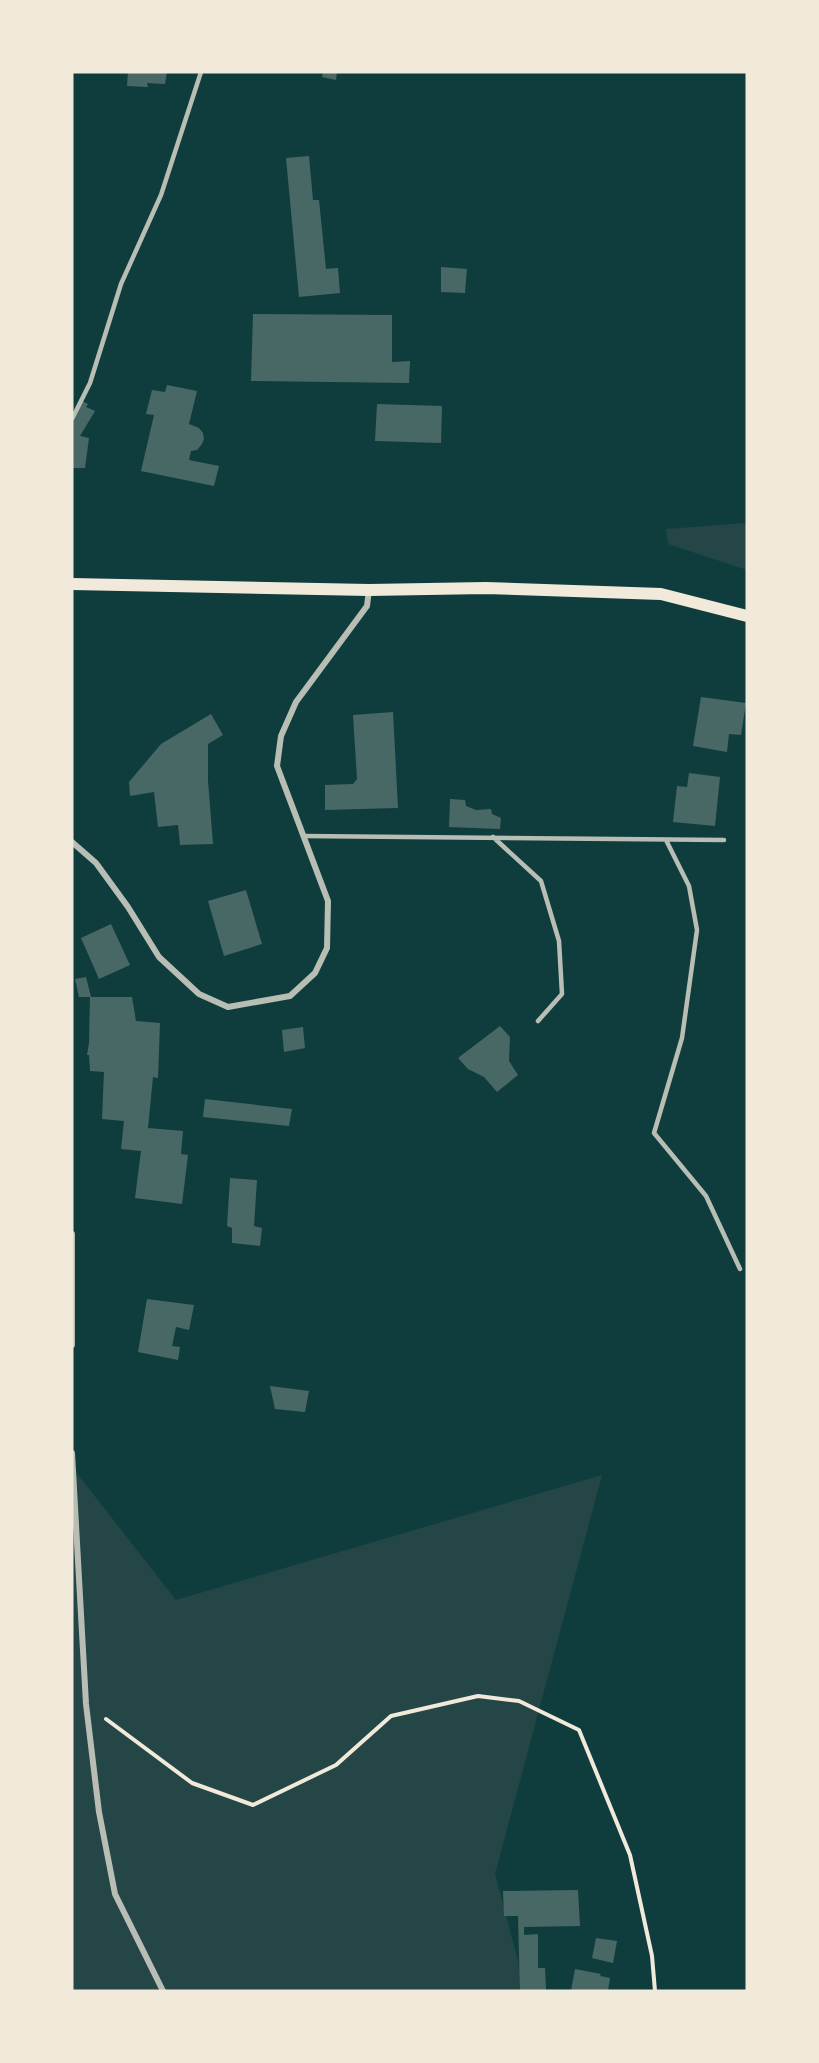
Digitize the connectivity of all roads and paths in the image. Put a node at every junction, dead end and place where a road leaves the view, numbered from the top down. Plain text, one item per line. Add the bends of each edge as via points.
1 (201, 72) edge
2 (72, 419) edge
3 (72, 584) edge
4 (369, 590) junction
5 (747, 616) edge
6 (303, 836) junction
7 (493, 837) junction
8 (666, 840) junction
9 (724, 840) dead end
10 (72, 842) edge
11 (538, 1021) dead end
12 (72, 1234) edge
13 (740, 1269) dead end
14 (72, 1345) edge
15 (72, 1452) edge
16 (86, 1704) junction
17 (163, 1991) edge
18 (656, 1991) edge

1 - 2 lane via 161,195 121,284 90,383
3 - 4 main road
4 - 5 main road via 486,588 661,594
4 - 6 street via 367,606 296,702 281,736 277,766
6 - 7 lane
6 - 10 street via 328,901 327,948 315,973 290,996 228,1007 199,994 159,957 96,863
7 - 8 lane
7 - 11 lane via 541,881 559,941 562,994
8 - 9 lane
8 - 13 lane via 689,886 697,930 682,1038 654,1133 706,1196
12 - 14 street
15 - 16 street
16 - 17 street via 99,1812 115,1894
16 - 18 path via 192,1783 253,1805 336,1765 391,1716 467,1698 519,1701 579,1730 630,1854

